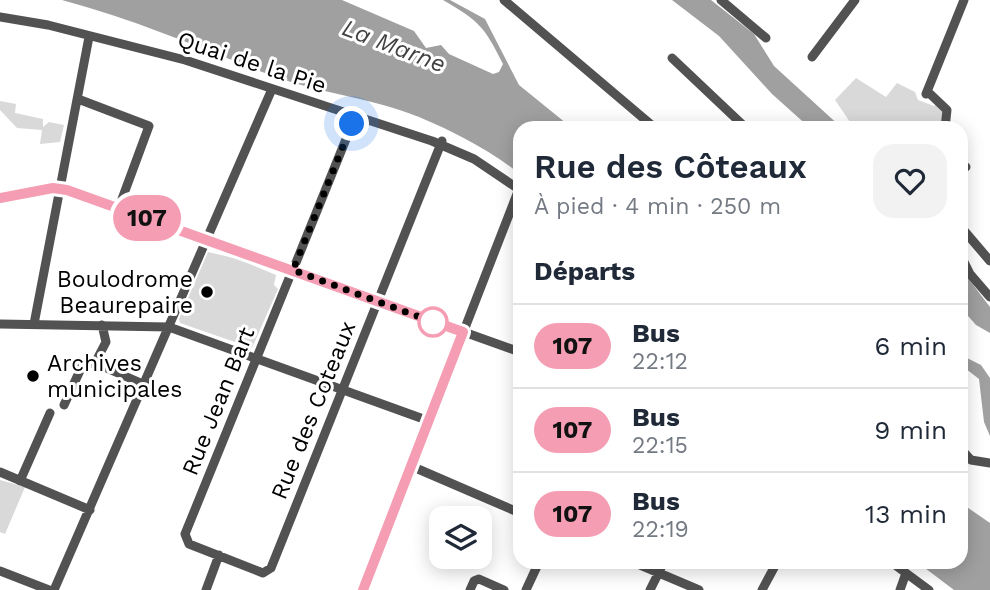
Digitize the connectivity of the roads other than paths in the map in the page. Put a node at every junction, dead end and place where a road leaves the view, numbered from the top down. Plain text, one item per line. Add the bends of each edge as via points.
1 (504, 0) edge
2 (721, 0) edge
3 (855, 0) edge
4 (964, 0) edge
5 (0, 18) edge
6 (89, 37) junction
7 (766, 38) dead end
8 (812, 57) dead end
9 (672, 58) dead end
10 (272, 89) junction
11 (78, 99) junction
12 (356, 114) junction
13 (647, 121) edge
14 (735, 121) edge
15 (946, 121) edge
16 (441, 142) junction
17 (513, 185) edge
18 (60, 188) junction
19 (0, 198) edge
20 (122, 199) dead end
21 (513, 204) edge
22 (968, 235) edge
23 (206, 239) junction
24 (990, 261) edge
25 (968, 270) edge
26 (291, 273) junction
27 (990, 297) edge
28 (377, 302) junction
29 (0, 324) edge
30 (34, 324) junction
31 (102, 325) junction
32 (169, 327) junction
33 (463, 332) junction
34 (513, 350) edge
35 (256, 358) junction
36 (95, 363) junction
37 (143, 384) junction
38 (342, 389) junction
39 (64, 405) dead end
40 (50, 413) dead end
41 (429, 421) junction
42 (968, 457) edge
43 (990, 463) edge
44 (411, 466) junction
45 (0, 472) edge
46 (20, 481) junction
47 (90, 510) junction
48 (513, 510) edge
49 (219, 555) junction
50 (536, 569) edge
51 (650, 569) edge
52 (661, 569) edge
53 (773, 569) edge
54 (901, 569) edge
55 (0, 571) edge
56 (659, 573) junction
57 (906, 573) junction
58 (52, 590) edge
59 (206, 590) edge
60 (363, 590) edge
61 (470, 590) edge
62 (504, 590) edge
63 (526, 590) edge
64 (650, 590) edge
65 (699, 590) edge
66 (762, 590) edge
67 (900, 590) edge
68 (929, 590) edge

1 - 13 street
2 - 7 street
3 - 8 street
4 - 15 street via 926,93 947,110
5 - 6 street, Quai de la Pie
6 - 10 street, Quai de la Pie via 185,60
6 - 11 street
9 - 14 street
10 - 12 street, Quai de la Pie
10 - 23 street
11 - 18 street
11 - 20 street via 149,126
12 - 16 street, Quai de la Pie
12 - 26 street, Rue Jean Bart
16 - 17 street, Quai de la Pie
16 - 28 street, Rue des Coteaux
18 - 19 street
18 - 23 street
18 - 30 street
21 - 33 street
22 - 24 street
23 - 26 street
23 - 32 street
25 - 27 street
26 - 28 street
26 - 35 street, Rue Jean Bart
28 - 33 street
28 - 38 street, Rue des Coteaux
29 - 30 street
30 - 31 street
31 - 32 street
31 - 36 street via 106,342
32 - 35 street
32 - 37 street
33 - 34 street
33 - 41 street
35 - 38 street
35 - 49 street, Rue Jean Bart via 185,534 187,541
36 - 37 street
36 - 39 street via 83,365
37 - 47 street
38 - 41 street
38 - 49 street, Rue des Coteaux via 271,568 263,573
40 - 46 street
41 - 44 street
42 - 43 street
44 - 48 street
44 - 60 street
45 - 46 street
46 - 47 street
47 - 58 street
49 - 59 street
50 - 63 street
51 - 56 street
52 - 56 street
53 - 66 street
54 - 57 street
55 - 58 street
56 - 64 street
56 - 65 street
57 - 67 street
57 - 68 street
61 - 62 street via 479,579

